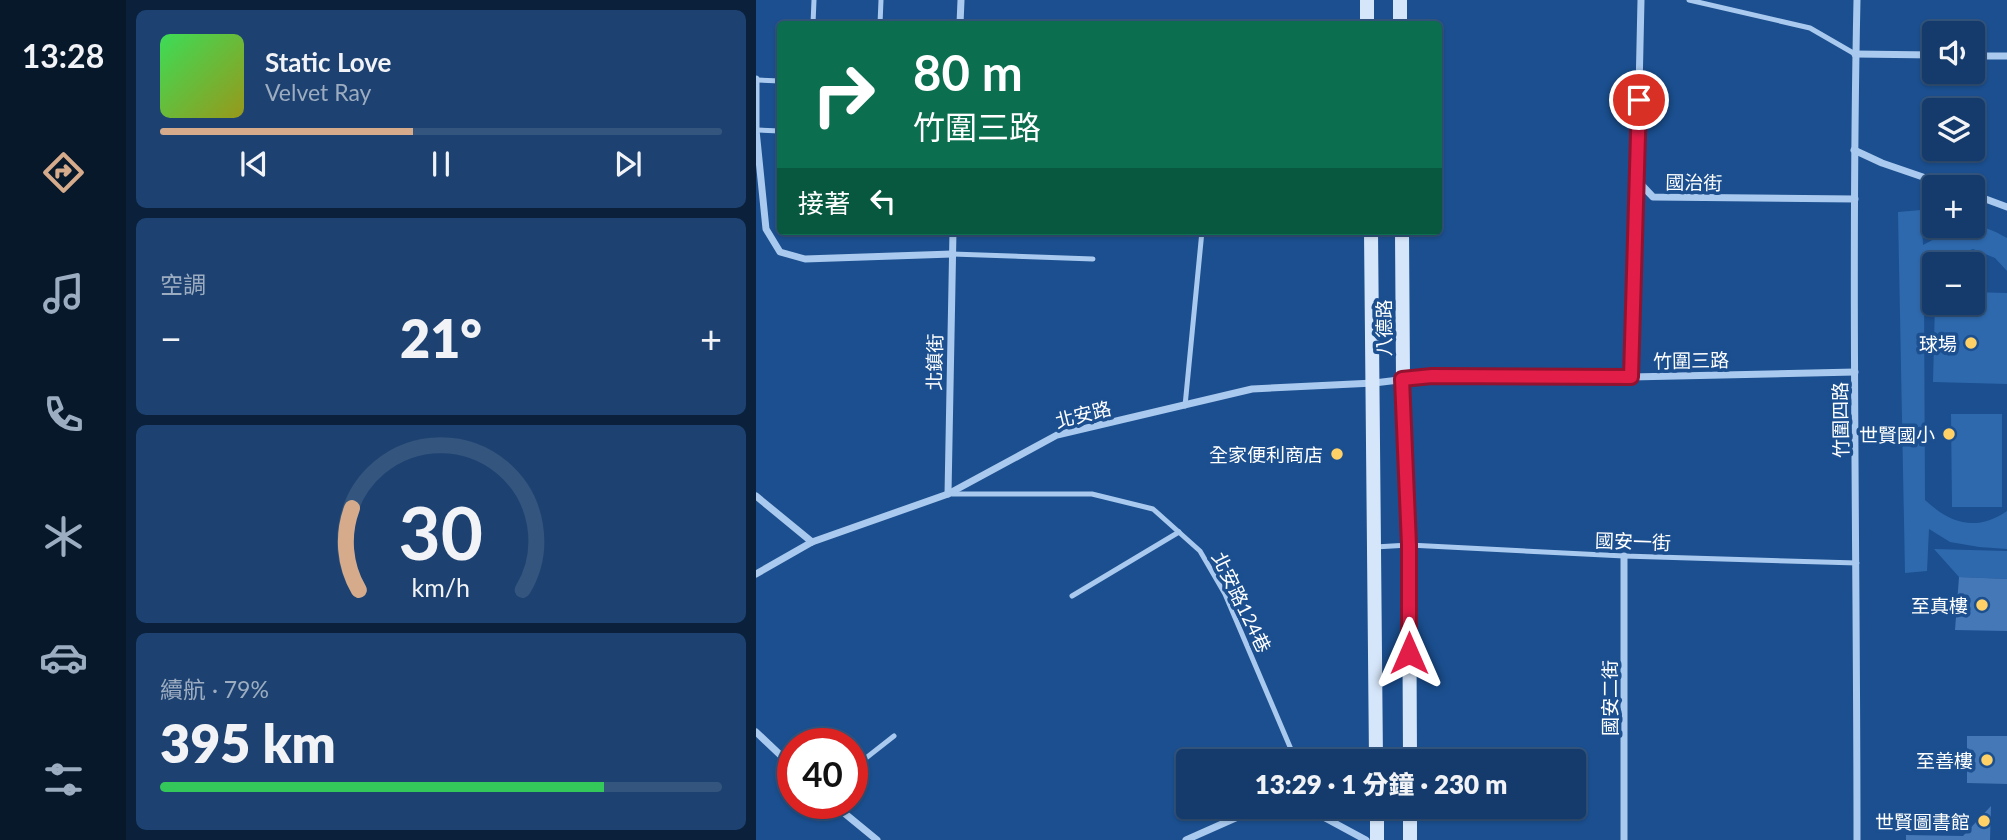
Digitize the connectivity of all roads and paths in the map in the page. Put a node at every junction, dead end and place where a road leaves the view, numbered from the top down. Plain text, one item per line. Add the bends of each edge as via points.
1 (814, 0) edge
2 (881, 0) edge
3 (961, 0) edge
4 (1367, 0) edge
5 (1400, 0) edge
6 (1641, 0) edge
7 (1689, 0) edge
8 (1857, 0) edge
9 (813, 21) edge
10 (880, 21) edge
11 (960, 21) edge
12 (1367, 21) edge
13 (1400, 21) edge
14 (1856, 54) junction
15 (1922, 55) edge
16 (1985, 56) edge
17 (2007, 56) edge
18 (756, 79) edge
19 (777, 80) edge
20 (757, 130) edge
21 (777, 131) edge
22 (1854, 150) junction
23 (1922, 177) edge
24 (1637, 180) junction
25 (1985, 198) edge
26 (1855, 199) junction
27 (2007, 206) edge
28 (953, 235) edge
29 (1202, 235) edge
30 (1371, 235) edge
31 (1402, 235) edge
32 (952, 254) junction
33 (1093, 259) dead end
34 (1855, 372) junction
35 (1631, 377) junction
36 (1402, 379) junction
37 (1374, 383) junction
38 (1185, 406) junction
39 (948, 494) junction
40 (756, 496) edge
41 (1179, 532) junction
42 (812, 542) junction
43 (1409, 545) junction
44 (1374, 547) junction
45 (1624, 556) junction
46 (1857, 563) junction
47 (756, 574) edge
48 (1072, 596) dead end
49 (756, 732) edge
50 (894, 736) dead end
51 (1291, 749) edge
52 (1376, 749) edge
53 (1410, 749) edge
54 (777, 752) edge
55 (868, 756) edge
56 (851, 819) edge
57 (1233, 819) edge
58 (1330, 819) edge
59 (1377, 819) edge
60 (1410, 819) edge
61 (877, 840) edge
62 (1186, 840) edge
63 (1366, 840) edge
64 (1377, 840) edge
65 (1410, 840) edge
66 (1624, 840) edge
67 (1857, 840) edge

1 - 9 lane
2 - 10 lane
3 - 11 street
4 - 12 street
5 - 13 street
6 - 24 street, 國治街
7 - 14 lane via 1811,28
8 - 14 street, 竹圍四路
14 - 15 street
14 - 22 street, 竹圍四路
16 - 17 street
18 - 19 lane
18 - 20 street
20 - 21 lane
20 - 32 street via 766,229 780,252 805,259
22 - 23 street
22 - 26 street, 竹圍四路
24 - 26 street, 國治街 via 1653,197
24 - 35 lane
25 - 27 street
26 - 34 street, 竹圍四路
28 - 32 street, 北鎮街
29 - 38 lane
30 - 37 street, 八德路
31 - 36 street, 八德路
32 - 33 lane
32 - 39 street, 北鎮街
34 - 35 street, 竹圍三路
34 - 46 street, 竹圍四路
35 - 36 street, 竹圍三路
36 - 37 street, 北安路
36 - 43 street, 八德路
37 - 38 street, 北安路 via 1252,389
37 - 44 street, 八德路
38 - 39 street, 北安路 via 1057,435
39 - 41 lane, 北安路124巷 via 1092,494 1153,509
39 - 42 street, 北安路
40 - 42 street
41 - 48 lane
41 - 51 lane, 北安路124巷 via 1200,551 1224,594
42 - 47 street, 北安路
43 - 44 lane, 國安一街
43 - 45 lane, 國安一街
43 - 53 street, 八德路
44 - 52 street, 八德路
45 - 46 lane, 國安一街
45 - 66 street, 國安二街
46 - 67 street, 竹圍四路
49 - 54 street
50 - 55 lane
56 - 61 street
57 - 62 street
58 - 63 street
59 - 64 street
60 - 65 street

